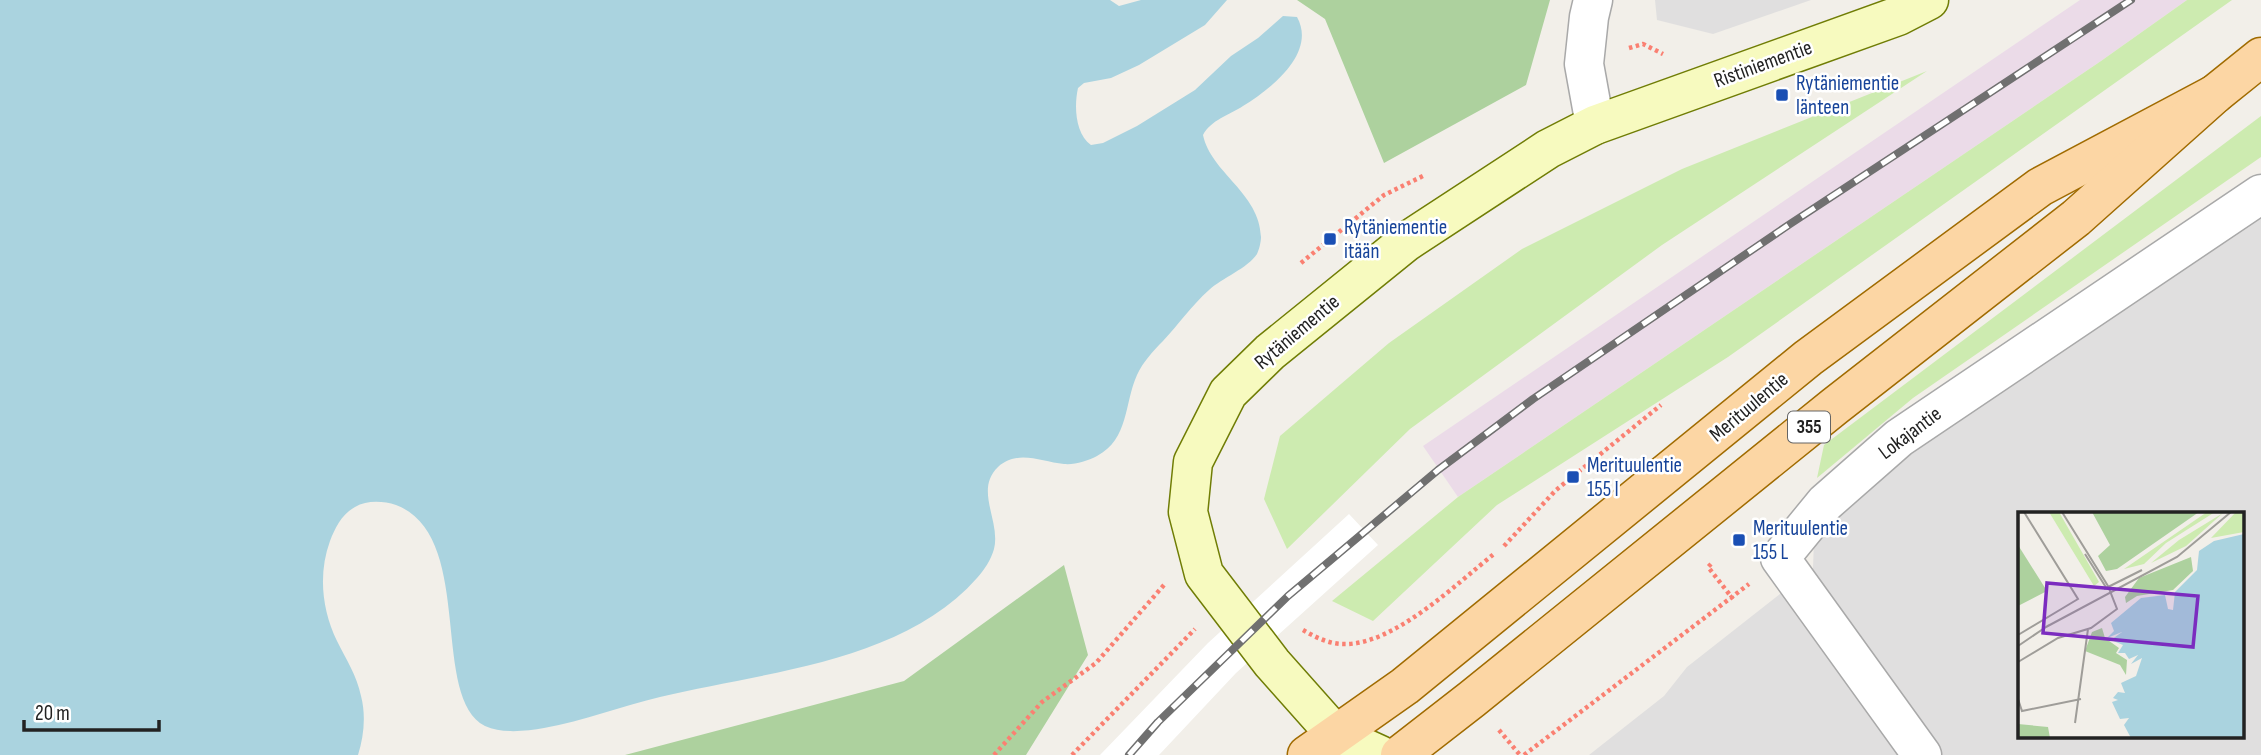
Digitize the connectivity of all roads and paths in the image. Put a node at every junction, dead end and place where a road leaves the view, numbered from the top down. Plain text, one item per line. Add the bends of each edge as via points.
1 (1593, 0) edge
2 (1930, 0) edge
3 (1620, 50) dead end
4 (2261, 57) edge
5 (1668, 63) dead end
6 (2215, 94) junction
7 (1595, 125) junction
8 (2261, 194) edge
9 (1384, 195) dead end
10 (1301, 263) dead end
11 (1661, 405) dead end
12 (1197, 547) junction
13 (1718, 558) dead end
14 (1780, 558) junction
15 (1733, 599) junction
16 (1204, 621) dead end
17 (1297, 626) dead end
18 (1497, 728) dead end
19 (1328, 748) edge
20 (994, 755) edge
21 (1072, 755) edge
22 (1380, 755) edge
23 (1400, 755) edge
24 (1522, 755) edge
25 (1922, 755) edge

1 - 7 street via 1584,64
2 - 7 street, Ristiniementie via 1898,16
3 - 5 path via 1643,44 1663,53
4 - 6 main road, Merituulentie / 355
6 - 19 main road, Merituulentie / 355 via 2040,187 1808,358
6 - 23 main road, Merituulentie / 355 via 2076,218
7 - 12 street, Rytäniementie via 1548,149 1406,242 1270,352 1228,393 1193,462 1188,512
8 - 14 street, Lokajantie via 1899,438 1825,503
9 - 10 path
11 - 17 path via 1556,490 1507,544 1407,623 1377,638 1344,644 1316,638
12 - 19 street, Rytäniementie via 1204,573
12 - 20 path via 1096,663 1042,702
13 - 15 path via 1707,567
14 - 15 path
14 - 25 street
15 - 24 path
16 - 21 path
18 - 24 path
19 - 22 street

